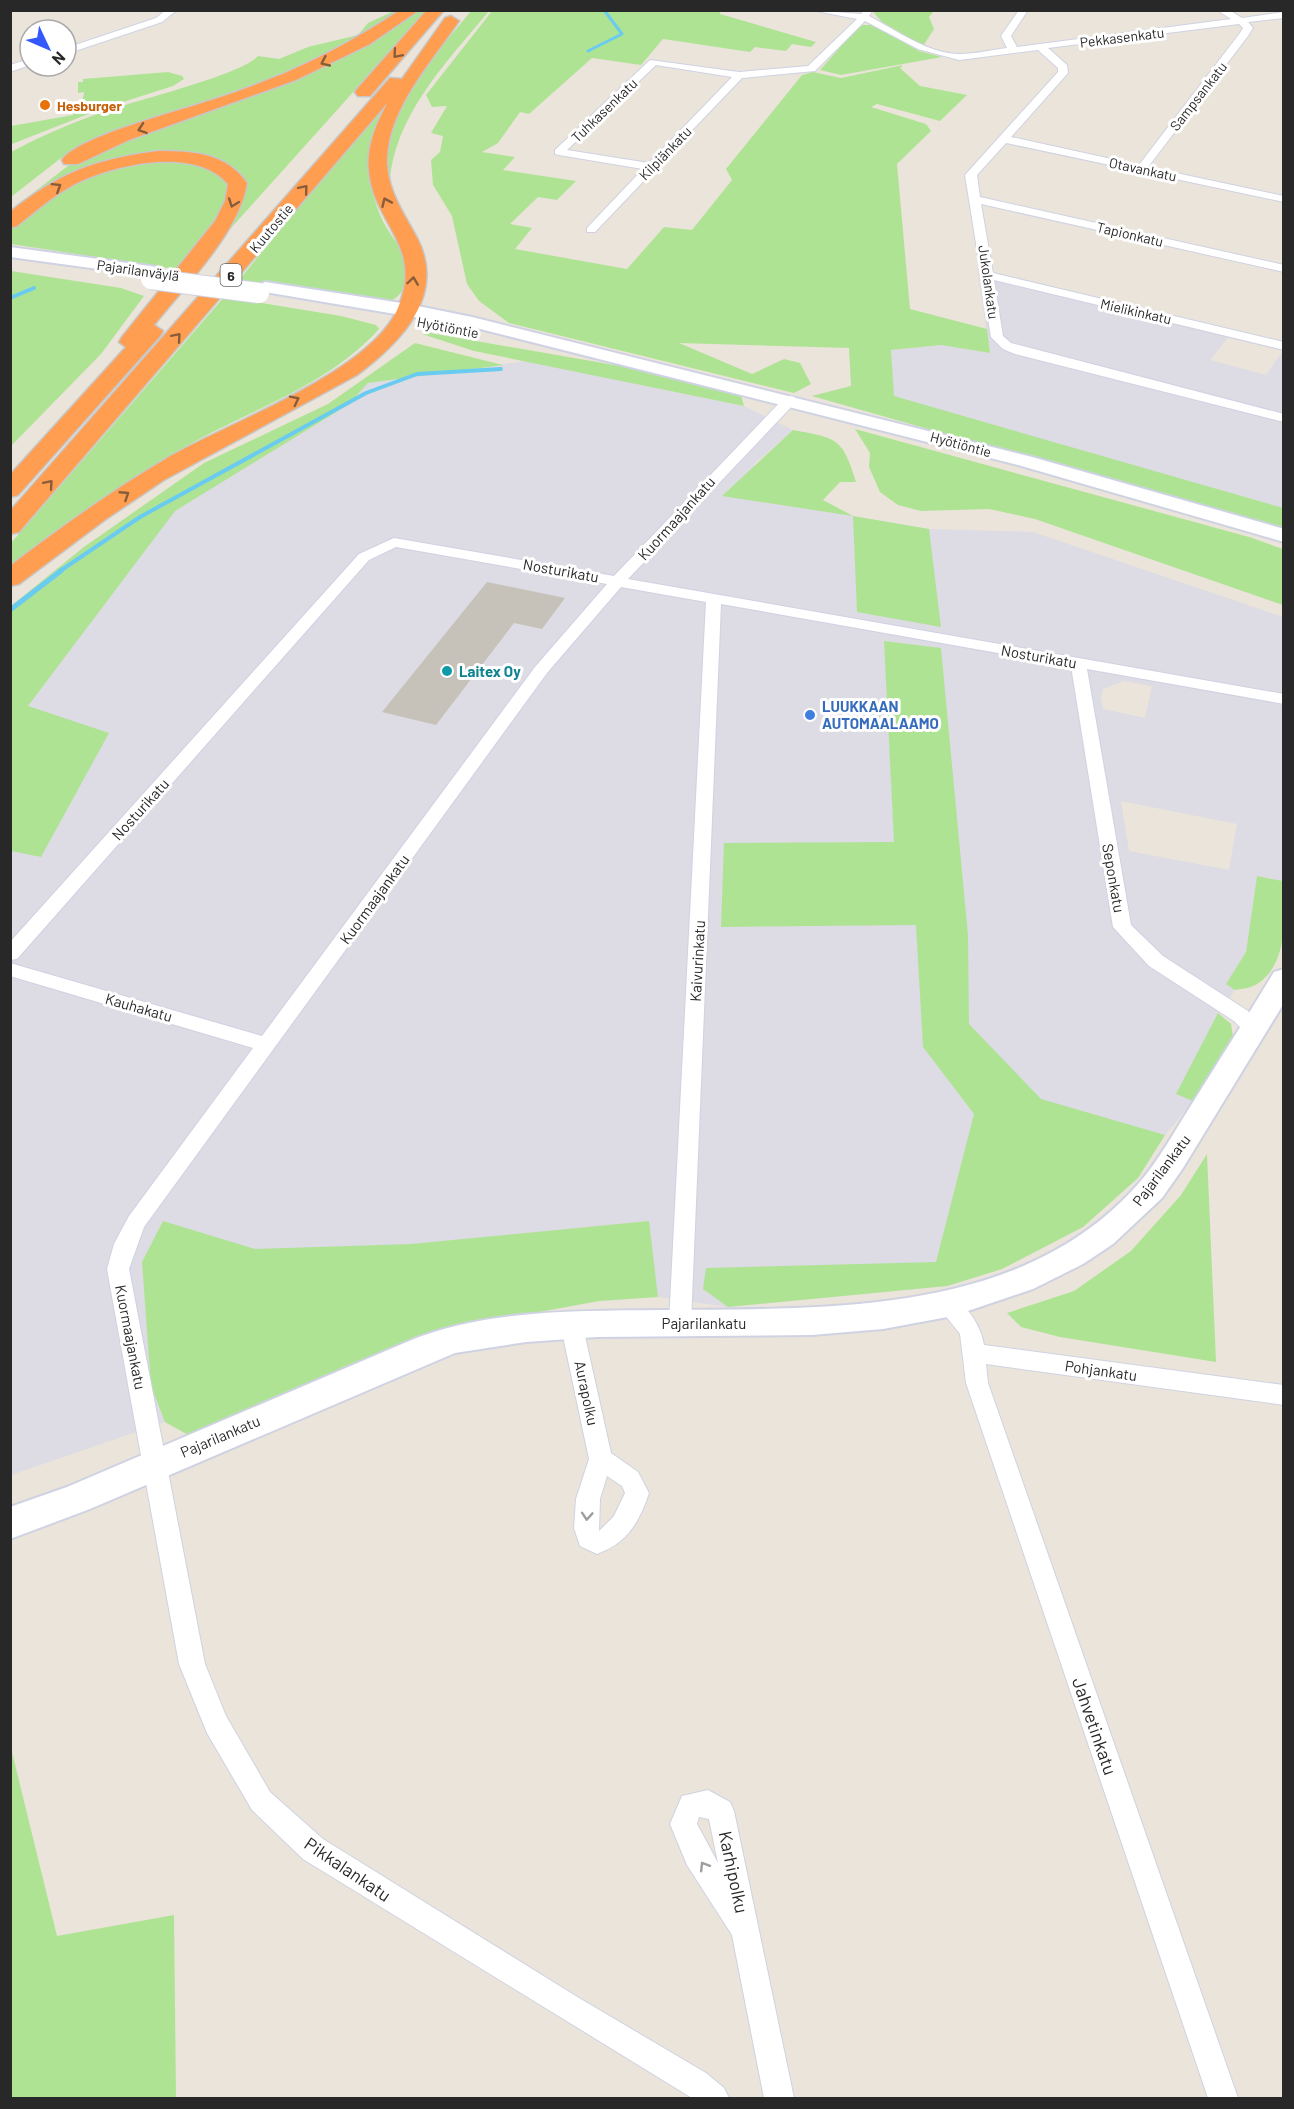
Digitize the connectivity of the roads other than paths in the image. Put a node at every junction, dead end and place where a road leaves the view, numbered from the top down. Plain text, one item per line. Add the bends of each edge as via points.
1 (173, 10) edge
2 (411, 10) edge
3 (815, 10) edge
4 (1023, 10) edge
5 (1221, 10) edge
6 (449, 14) edge
7 (866, 14) edge
8 (1284, 15) edge
9 (1243, 22) junction
10 (78, 47) edge
11 (1041, 47) junction
12 (1014, 49) junction
13 (739, 75) junction
14 (1003, 139) junction
15 (651, 167) junction
16 (1141, 169) junction
17 (284, 181) dead end
18 (977, 200) junction
19 (1284, 200) edge
20 (10, 205) edge
21 (10, 222) edge
22 (244, 225) dead end
23 (591, 230) dead end
24 (10, 252) edge
25 (10, 262) edge
26 (1284, 269) edge
27 (988, 275) junction
28 (154, 276) junction
29 (262, 290) joint
30 (406, 313) junction
31 (1284, 346) edge
32 (790, 399) junction
33 (1284, 418) edge
34 (10, 485) edge
35 (10, 490) edge
36 (10, 527) edge
37 (1284, 536) edge
38 (10, 579) edge
39 (619, 580) junction
40 (714, 600) junction
41 (1078, 662) junction
42 (1284, 699) edge
43 (10, 954) edge
44 (10, 969) edge
45 (1284, 980) edge
46 (1254, 1029) junction
47 (268, 1045) junction
48 (948, 1305) junction
49 (680, 1323) junction
50 (572, 1327) junction
51 (974, 1353) junction
52 (1284, 1395) edge
53 (601, 1459) dead end
54 (155, 1464) junction
55 (10, 1523) edge
56 (747, 1933) dead end
57 (714, 2098) edge
58 (779, 2098) edge
59 (1223, 2098) edge

1 - 10 street via 159,20
2 -> 20 highway via 358,45 305,71 83,152 35,183
3 - 7 street, Pekkasenkatu
4 - 12 street via 1006,36
5 - 9 street
6 -> 17 highway, Kuutostie
30 -> 6 highway via 413,286 414,253 381,190 378,154 392,112
36 -> 6 highway, Kuutostie / 6 via 379,101
7 - 12 street, Pekkasenkatu via 930,52 959,57
7 - 13 street via 811,69
8 - 9 street, Pekkasenkatu
9 - 11 street, Pekkasenkatu
9 - 16 street, Sampsankatu via 1248,28 1245,34
11 - 12 street, Pekkasenkatu
11 - 14 street, Jukolankatu via 1064,67 1063,72
13 - 15 street, Kilpiänkatu
13 - 15 street, Tuhkasenkatu via 654,62 559,152
14 - 16 street, Otavankatu
14 - 18 street, Jukolankatu via 971,174
15 - 23 street, Kilpiänkatu
16 - 19 street, Otavankatu
18 - 26 street, Tapionkatu
18 - 27 street, Jukolankatu
21 -> 34 highway via 68,180 106,165 143,158 192,158 213,163 229,171 238,183 228,216 200,256
22 - 35 highway, Kuutostie / 6
24 - 28 main road, Pajarilanväylä
25 - 28 main road, Pajarilanväylä
27 - 31 street, Mielikinkatu
27 - 33 street, Jukolankatu via 997,337 1007,346
28 - 29 main road, Pajarilanväylä, bridge
29 - 30 main road, Hyötiöntie
30 - 32 main road, Hyötiöntie
38 -> 30 highway via 137,488 204,447 357,365 398,328
32 - 37 main road, Hyötiöntie via 1025,461
32 - 39 street, Kuormaajankatu
39 - 40 street, Nosturikatu
39 - 43 street, Nosturikatu via 393,542 364,557
39 - 47 street, Kuormaajankatu via 541,670
40 - 41 street, Nosturikatu
40 - 49 street, Kaivurinkatu
41 - 42 street, Nosturikatu
41 - 46 street, Seponkatu via 1122,927 1156,961 1241,1016
44 - 47 street, Kauhakatu
45 - 46 main road, Pajarilankatu
46 - 48 main road, Pajarilankatu via 1144,1199 1100,1239 1052,1267 999,1290
47 - 54 street, Kuormaajankatu via 136,1222 118,1269
48 - 49 main road, Pajarilankatu via 886,1317 821,1323
48 - 51 street via 971,1331
49 - 50 main road, Pajarilankatu
50 - 53 street, Aurapolku
50 - 54 main road, Pajarilankatu via 451,1340
51 - 52 street, Pohjankatu
51 - 59 street, Jahvetinkatu via 977,1383
54 - 55 main road, Pajarilankatu
54 - 57 street, Pikkalankatu via 192,1664 216,1724 261,1801 313,1849
56 - 58 street, Karhipolku

